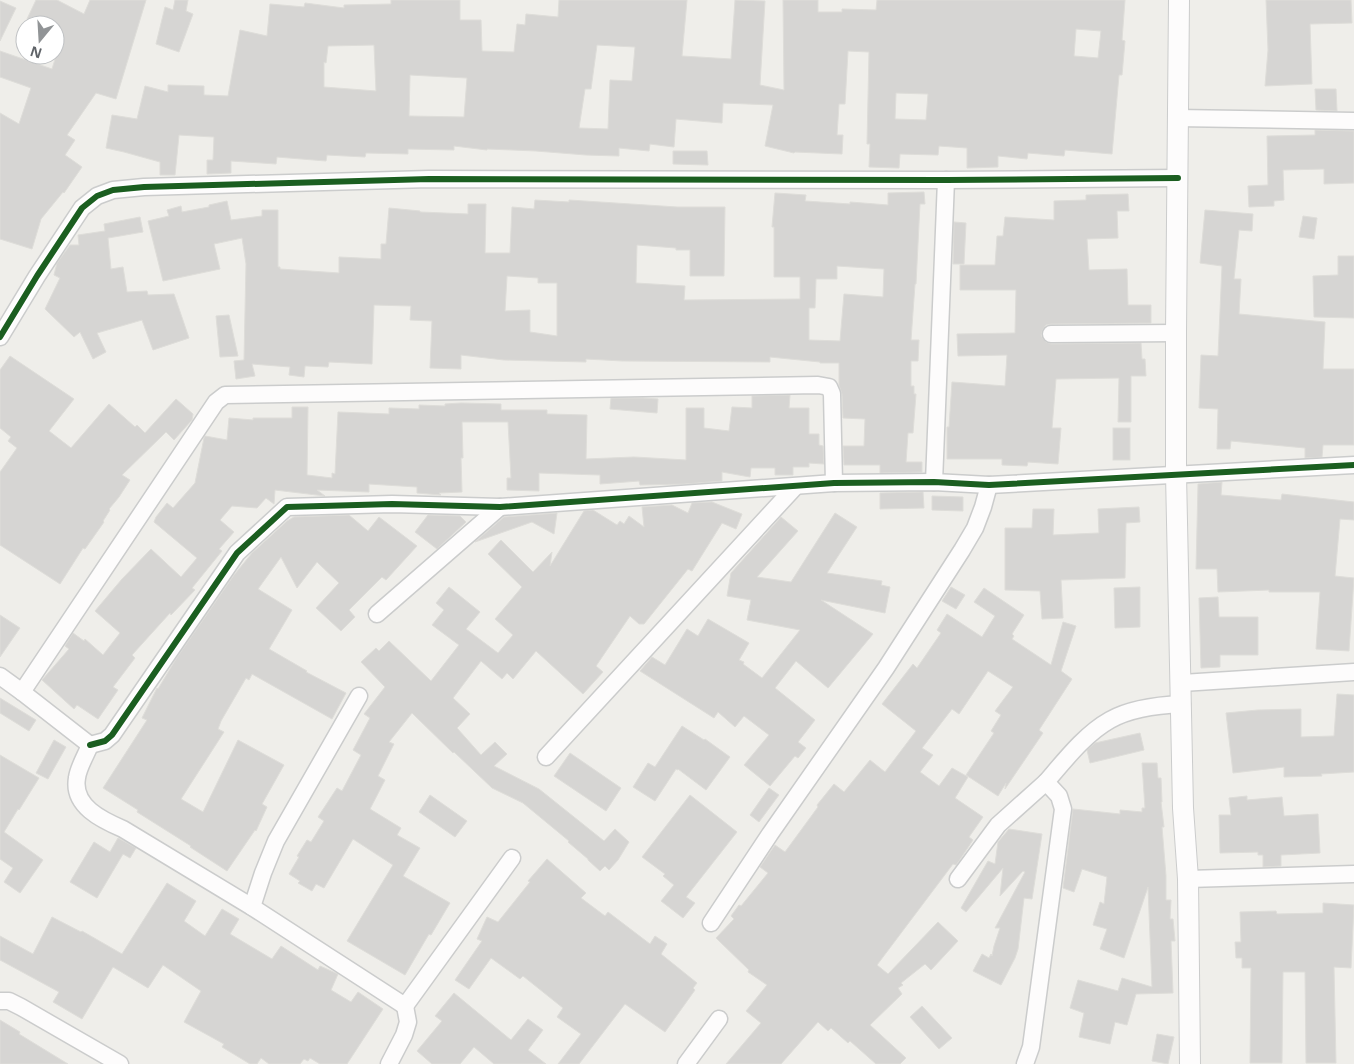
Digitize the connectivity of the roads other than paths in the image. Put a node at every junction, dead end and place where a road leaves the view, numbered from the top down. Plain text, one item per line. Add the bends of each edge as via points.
1 (1179, 0) edge
2 (1177, 118) junction
3 (1354, 121) edge
4 (1178, 178) junction
5 (946, 180) junction
6 (1176, 333) junction
7 (1051, 334) dead end
8 (0, 338) edge
9 (1354, 465) edge
10 (1176, 474) junction
11 (934, 482) junction
12 (834, 483) junction
13 (989, 485) junction
14 (795, 486) junction
15 (500, 507) junction
16 (377, 614) dead end
17 (1354, 672) edge
18 (0, 676) edge
19 (1182, 683) junction
20 (22, 692) junction
21 (359, 696) dead end
22 (1182, 704) junction
23 (90, 745) junction
24 (546, 757) dead end
25 (1046, 782) junction
26 (512, 858) dead end
27 (1354, 874) edge
28 (958, 879) dead end
29 (1188, 880) junction
30 (252, 906) junction
31 (711, 923) dead end
32 (0, 1001) edge
33 (405, 1006) junction
34 (719, 1019) dead end
35 (120, 1064) edge
36 (389, 1064) edge
37 (686, 1064) edge
38 (1025, 1064) edge
39 (1190, 1064) edge

1 - 2 street
2 - 3 street
2 - 4 street
4 - 5 street
4 - 6 street
5 - 8 street via 429,179 113,190 97,196 82,208
5 - 11 street
6 - 7 street
6 - 10 street
9 - 10 street
10 - 13 street
10 - 19 street
11 - 12 street
11 - 13 street
12 - 14 street
12 - 20 street via 832,394 829,388 818,385 225,395 216,402
13 - 31 street via 975,528 962,550 886,668
14 - 15 street
14 - 24 street
15 - 16 street
15 - 23 street via 392,504 287,507 237,554 112,735 105,742
17 - 19 street
18 - 20 street
19 - 22 street
20 - 23 street
21 - 30 street via 276,841
22 - 25 street via 1164,704 1111,719 1088,736
22 - 29 street via 1183,808
23 - 30 street via 77,777 76,790 93,814
25 - 28 street via 998,825
25 - 38 street via 1059,796 1063,809 1031,1047
26 - 33 street
27 - 29 street
29 - 39 street
30 - 33 street
32 - 35 street via 21,1007
33 - 36 street via 408,1022
34 - 37 street

